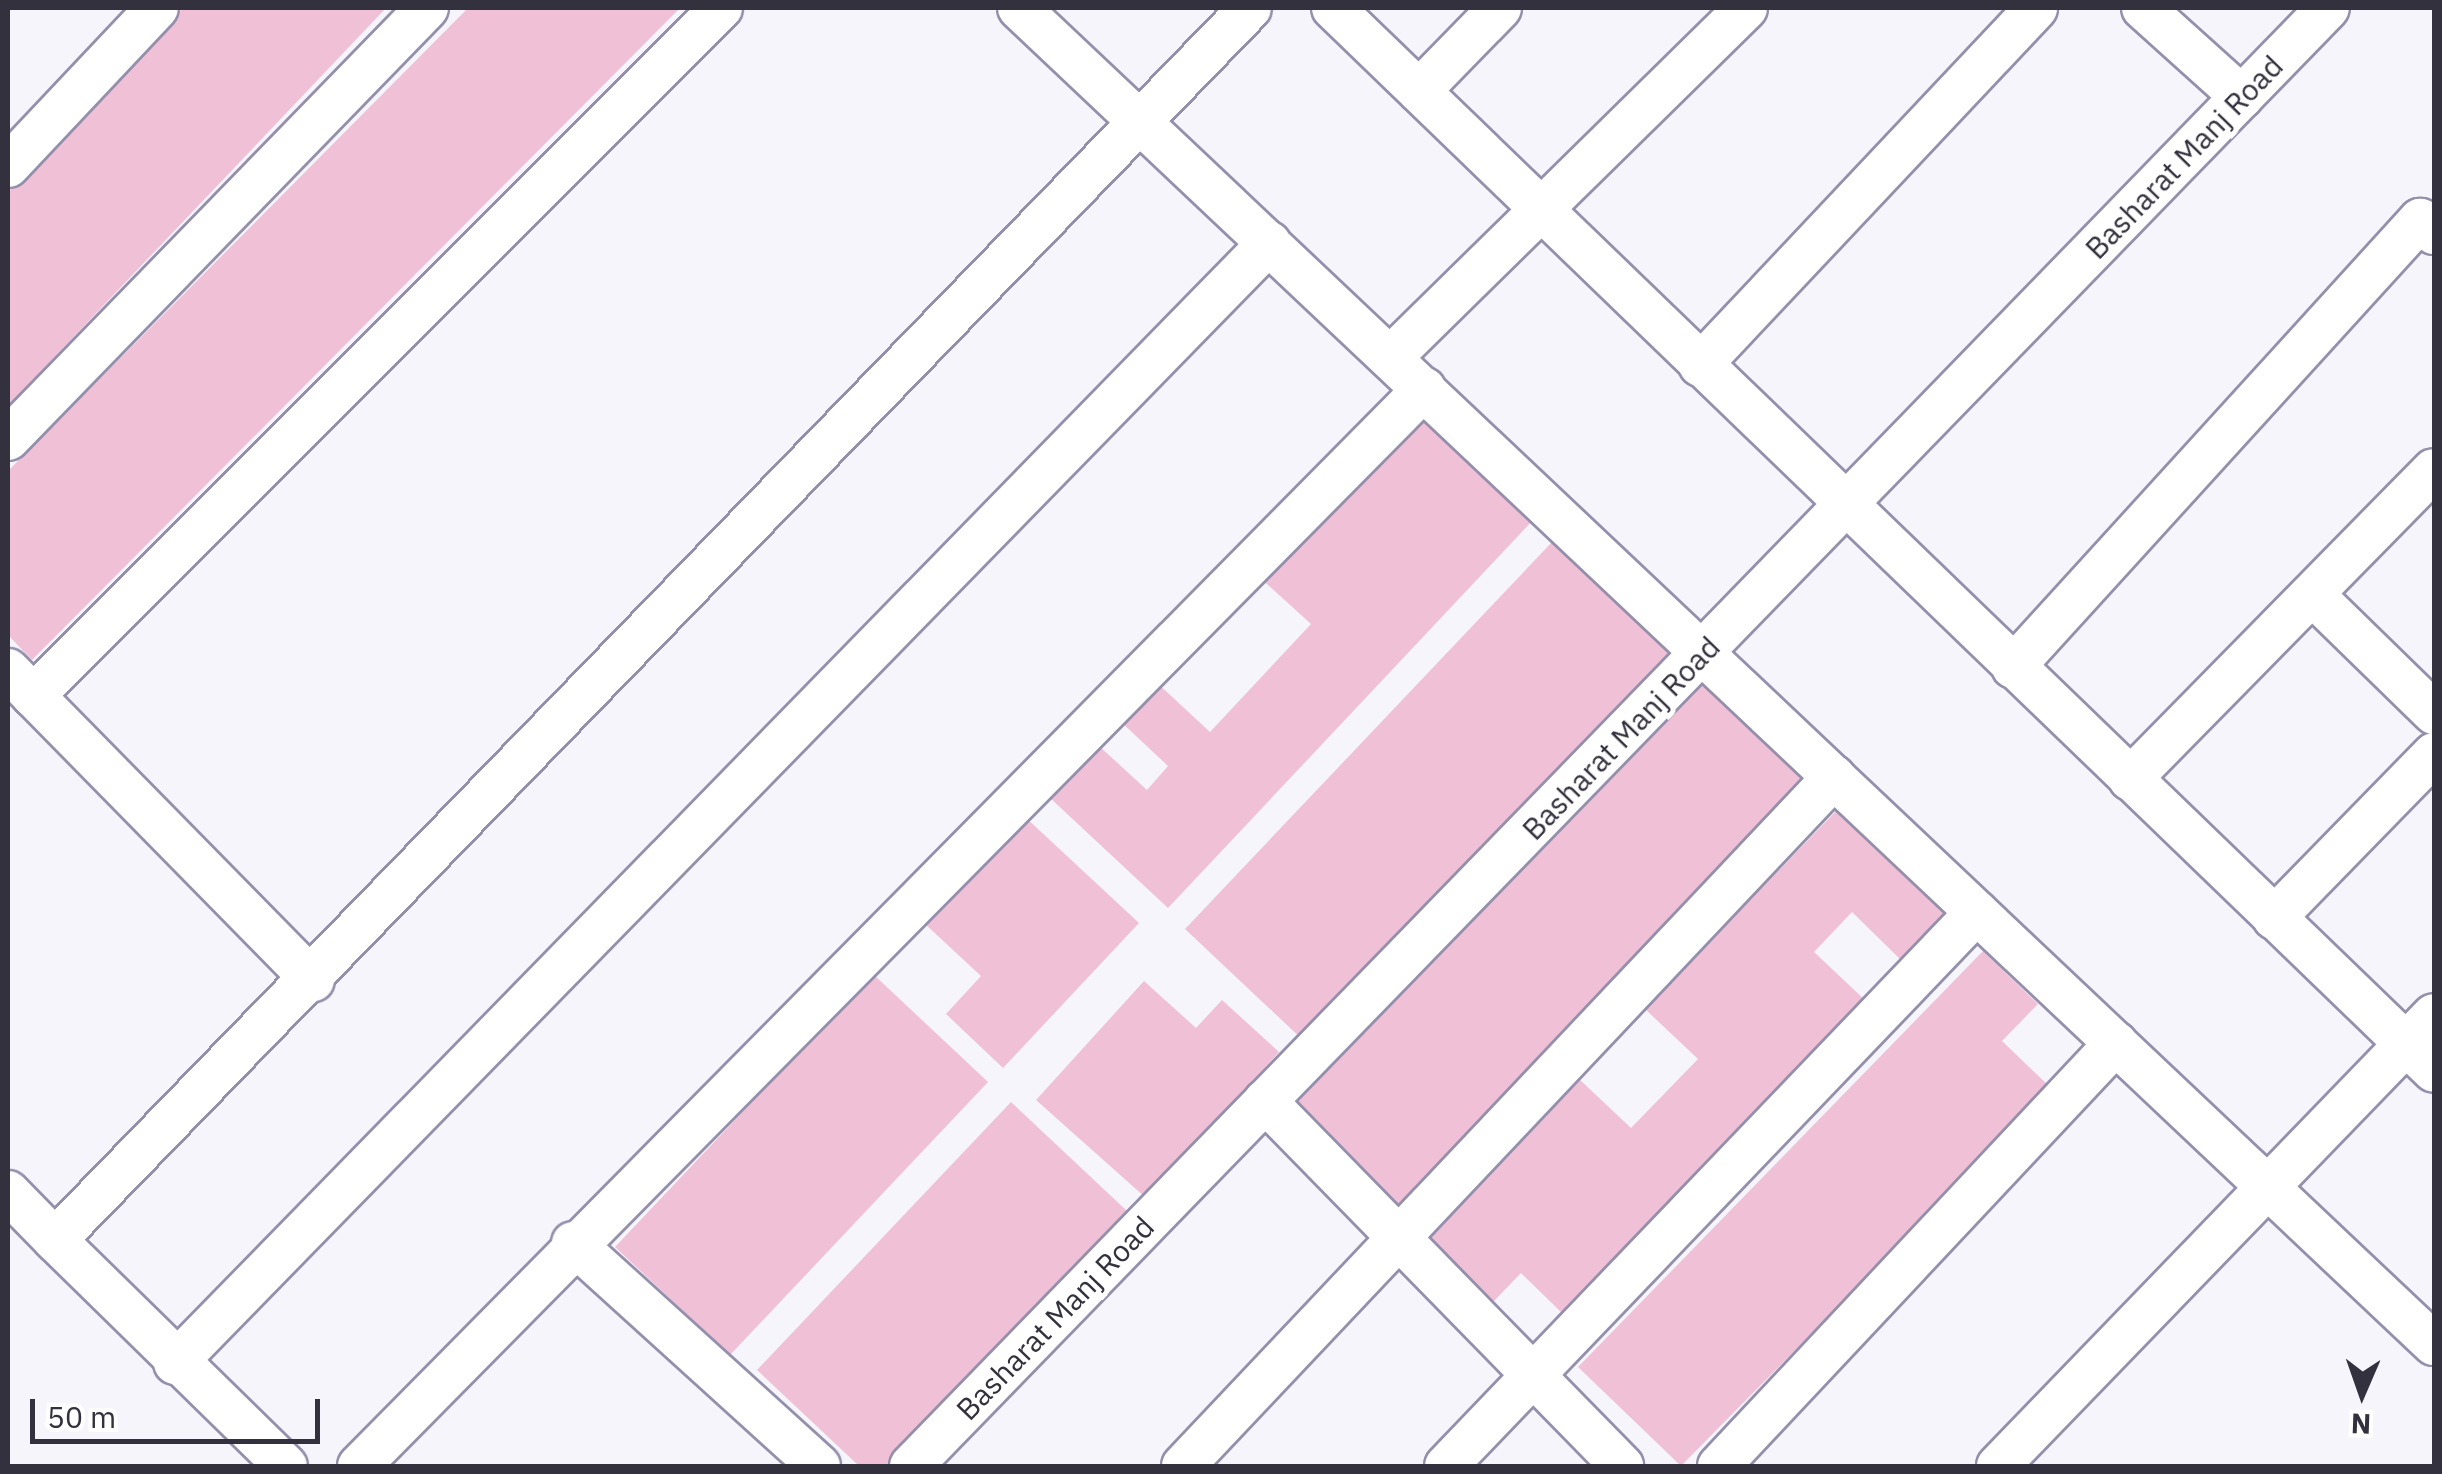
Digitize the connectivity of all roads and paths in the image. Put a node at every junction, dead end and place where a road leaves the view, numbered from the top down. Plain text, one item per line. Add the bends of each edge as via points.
1 (157, 8) edge
2 (427, 8) edge
3 (721, 8) edge
4 (1019, 8) edge
5 (1250, 8) edge
6 (1333, 8) edge
7 (1500, 8) edge
8 (1746, 8) edge
9 (2036, 8) edge
10 (2142, 8) edge
11 (2328, 8) edge
12 (1419, 91) junction
13 (2242, 98) junction
14 (1142, 123) junction
15 (8, 166) edge
16 (1540, 210) junction
17 (2430, 220) edge
18 (1269, 243) junction
19 (1390, 358) junction
20 (1700, 365) junction
21 (1424, 389) junction
22 (8, 439) edge
23 (2431, 480) edge
24 (1846, 508) junction
25 (2313, 595) junction
26 (1703, 654) junction
27 (2013, 668) junction
28 (20, 683) edge
29 (2434, 713) edge
30 (2434, 754) edge
31 (1834, 777) junction
32 (2130, 780) junction
33 (1977, 912) junction
34 (2274, 918) junction
35 (313, 980) junction
36 (2116, 1043) junction
37 (2425, 1043) edge
38 (1265, 1101) junction
39 (2265, 1184) junction
40 (8, 1192) edge
41 (1399, 1238) junction
42 (55, 1240) junction
43 (573, 1243) junction
44 (2434, 1344) edge
45 (175, 1363) junction
46 (1533, 1375) junction
47 (286, 1466) edge
48 (359, 1466) edge
49 (819, 1466) edge
50 (911, 1466) edge
51 (1183, 1466) edge
52 (1446, 1466) edge
53 (1622, 1466) edge
54 (1719, 1466) edge
55 (1998, 1466) edge

1 - 15 street
2 - 22 street
3 - 28 street
4 - 14 street
5 - 14 street
6 - 12 street
7 - 12 street
8 - 16 street
9 - 20 street
10 - 13 street
11 - 13 street, Basharat Manj Road
12 - 16 street
13 - 24 street, Basharat Manj Road
14 - 18 street
14 - 35 street
16 - 19 street
16 - 20 street
17 - 27 street
18 - 19 street
18 - 45 street
19 - 21 street
20 - 24 street
21 - 26 street
21 - 43 street
23 - 25 street
24 - 26 street, Basharat Manj Road
24 - 27 street
25 - 29 street
25 - 32 street
26 - 31 street
26 - 38 street, Basharat Manj Road
27 - 32 street
28 - 35 street
30 - 34 street
31 - 33 street
31 - 41 street
32 - 34 street
33 - 36 street
33 - 46 street
34 - 37 street
35 - 42 street
36 - 39 street
36 - 54 street
37 - 39 street
38 - 41 street
38 - 50 street, Basharat Manj Road
39 - 44 street
39 - 55 street
40 - 42 street
41 - 46 street
41 - 51 street
42 - 45 street
43 - 48 street
43 - 49 street
45 - 47 street
46 - 52 street
46 - 53 street

